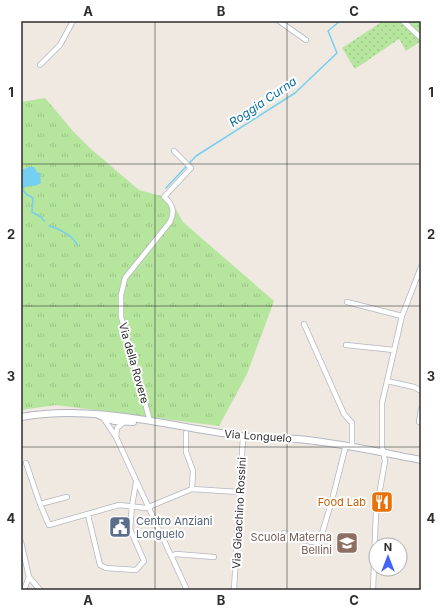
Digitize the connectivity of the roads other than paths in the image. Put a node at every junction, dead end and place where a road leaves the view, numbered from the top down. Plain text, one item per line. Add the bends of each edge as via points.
1 (73, 21) edge
2 (279, 21) edge
3 (403, 21) edge
4 (421, 38) edge
5 (306, 40) dead end
6 (40, 65) dead end
7 (174, 151) dead end
8 (421, 267) edge
9 (347, 302) dead end
10 (402, 316) junction
11 (304, 324) dead end
12 (346, 345) dead end
13 (394, 350) junction
14 (387, 381) junction
15 (421, 391) edge
16 (421, 409) edge
17 (94, 413) junction
18 (21, 417) edge
19 (104, 419) junction
20 (138, 420) junction
21 (150, 421) junction
22 (123, 422) junction
23 (419, 422) dead end
24 (165, 423) junction
25 (186, 433) dead end
26 (243, 436) junction
27 (116, 437) junction
28 (349, 446) junction
29 (383, 452) junction
30 (421, 460) edge
31 (26, 463) dead end
32 (136, 481) junction
33 (192, 489) junction
34 (239, 492) junction
35 (67, 497) dead end
36 (40, 504) junction
37 (132, 506) junction
38 (149, 507) junction
39 (88, 515) junction
40 (284, 533) dead end
41 (21, 542) edge
42 (171, 556) junction
43 (214, 557) dead end
44 (29, 577) junction
45 (24, 590) edge
46 (40, 590) edge
47 (187, 590) edge
48 (234, 590) edge
49 (374, 590) edge

1 - 6 street via 60,45
2 - 5 street
3 - 4 street
7 - 21 street, Via della Rovere via 190,168 164,197 172,206 173,214 170,222 125,278 121,294 121,317
8 - 10 street
9 - 10 street
10 - 13 street
11 - 28 street via 344,414 352,423
12 - 13 street
13 - 14 street
14 - 15 street
14 - 29 street via 382,403
16 - 23 street
17 - 18 street, Via Longuelo via 43,413
17 - 19 street
17 - 20 street, Via Longuelo
19 - 22 street, Via Longuelo
19 - 27 street
20 - 21 street, Via Longuelo
20 - 22 street
21 - 24 street, Via Longuelo
22 - 24 street, Via Longuelo
22 - 27 street via 117,428
24 - 26 street, Via Longuelo
25 - 33 street via 186,452 193,470
26 - 28 street, Via Longuelo via 286,438
26 - 34 street, Via Gioachino Rossini
27 - 32 street
28 - 29 street, Via Longuelo
28 - 40 street via 318,542
29 - 30 street, Via Longuelo
29 - 49 street via 384,461 376,512
31 - 36 street
32 - 37 street
32 - 38 street
33 - 34 street
33 - 38 street
34 - 48 street, Via Gioachino Rossini
35 - 36 street
36 - 39 street via 49,525
37 - 38 street
37 - 39 street via 119,505
37 - 39 street via 130,529 144,561 136,570 106,568 100,565
38 - 42 street
41 - 44 street
42 - 43 street via 176,554
42 - 47 street
44 - 45 street
44 - 46 street

